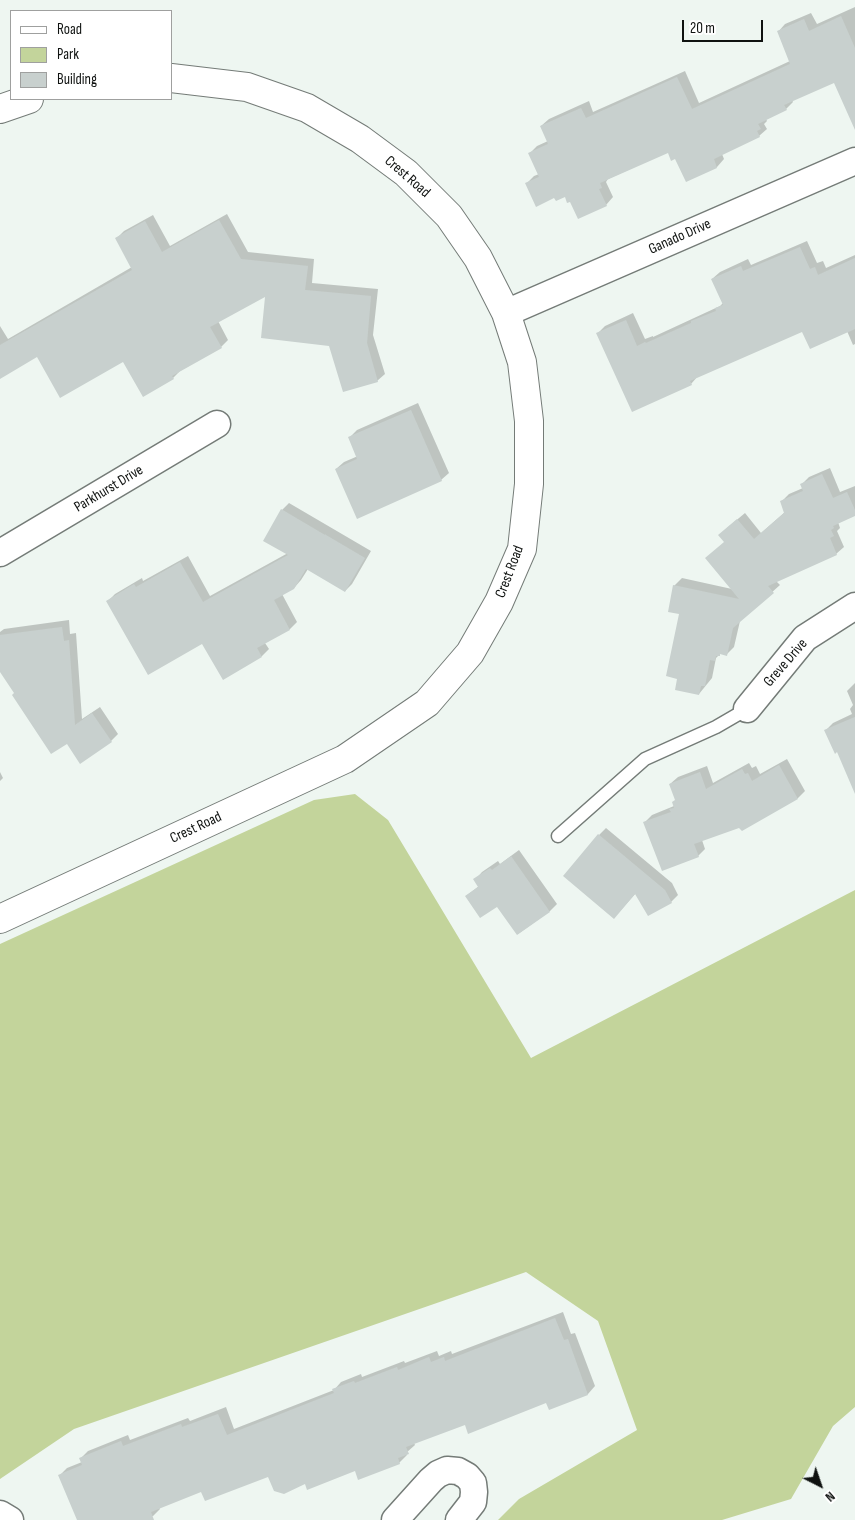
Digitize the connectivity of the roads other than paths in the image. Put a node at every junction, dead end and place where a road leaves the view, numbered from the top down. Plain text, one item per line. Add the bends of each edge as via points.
1 (172, 78) edge
2 (26, 100) edge
3 (0, 109) edge
4 (855, 161) edge
5 (506, 313) junction
6 (218, 424) dead end
7 (0, 553) edge
8 (855, 606) edge
9 (747, 709) joint
10 (558, 836) dead end
11 (0, 919) edge
12 (0, 1514) edge
13 (10, 1520) edge
14 (395, 1520) edge
15 (459, 1520) edge

1 - 5 street, Crest Road via 247,87 307,108 360,139 406,173 449,216 478,258
2 - 3 street
4 - 5 street, Ganado Drive
5 - 11 street, Crest Road via 522,362 530,421 529,484 522,550 499,602 470,653 427,703 345,759
6 - 7 street, Parkhurst Drive
8 - 9 street, Greve Drive via 805,638
9 - 10 lane via 716,727 645,759
12 - 13 street
14 - 15 street via 431,1480 447,1470 458,1471 473,1483 473,1502

